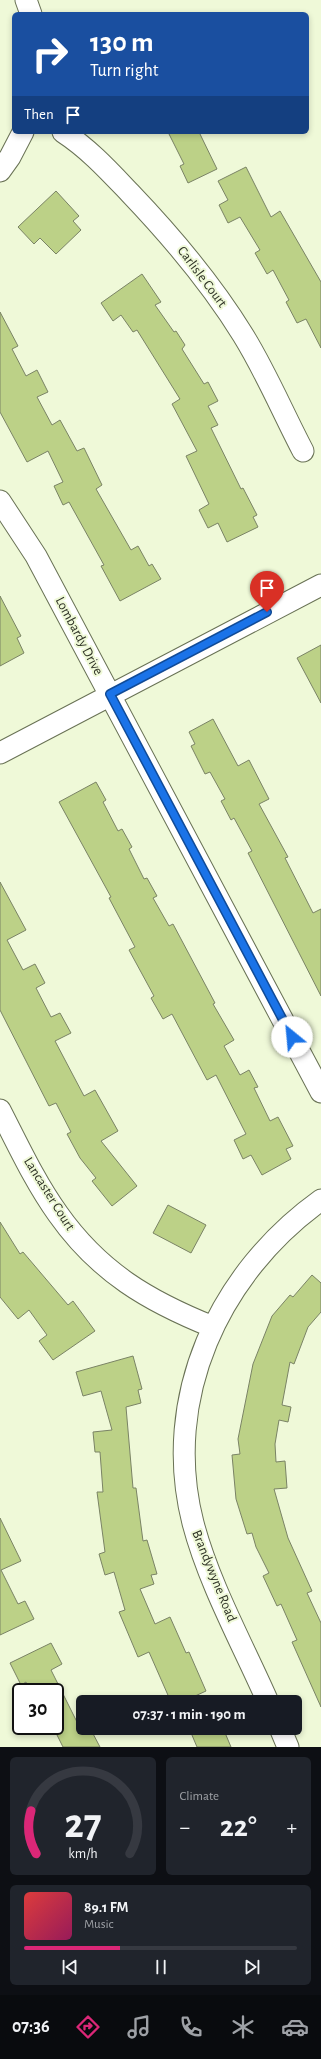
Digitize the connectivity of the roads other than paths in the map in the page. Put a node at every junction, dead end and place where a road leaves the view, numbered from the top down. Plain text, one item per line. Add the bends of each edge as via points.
1 (26, 0) edge
2 (30, 12) edge
3 (22, 134) edge
4 (66, 134) edge
5 (0, 171) edge
6 (303, 451) dead end
7 (0, 501) edge
8 (321, 585) edge
9 (110, 694) junction
10 (0, 753) edge
11 (321, 1092) edge
12 (0, 1110) edge
13 (321, 1200) edge
14 (213, 1327) junction
15 (265, 1695) edge
16 (283, 1735) edge
17 (288, 1747) edge

1 - 2 street
3 - 5 street
4 - 6 street, Carlisle Court via 82,144 149,212 198,269 244,337
7 - 9 street, Lombardy Drive via 36,556
8 - 9 street
9 - 10 street
9 - 11 street, Lombardy Drive
12 - 14 street, Lancaster Court via 58,1214 103,1264 136,1290 173,1311
13 - 14 street, Brandywyne Road via 274,1239 253,1262
14 - 15 street, Brandywyne Road via 196,1374 188,1415 185,1447 188,1497 193,1522 209,1570
16 - 17 street

